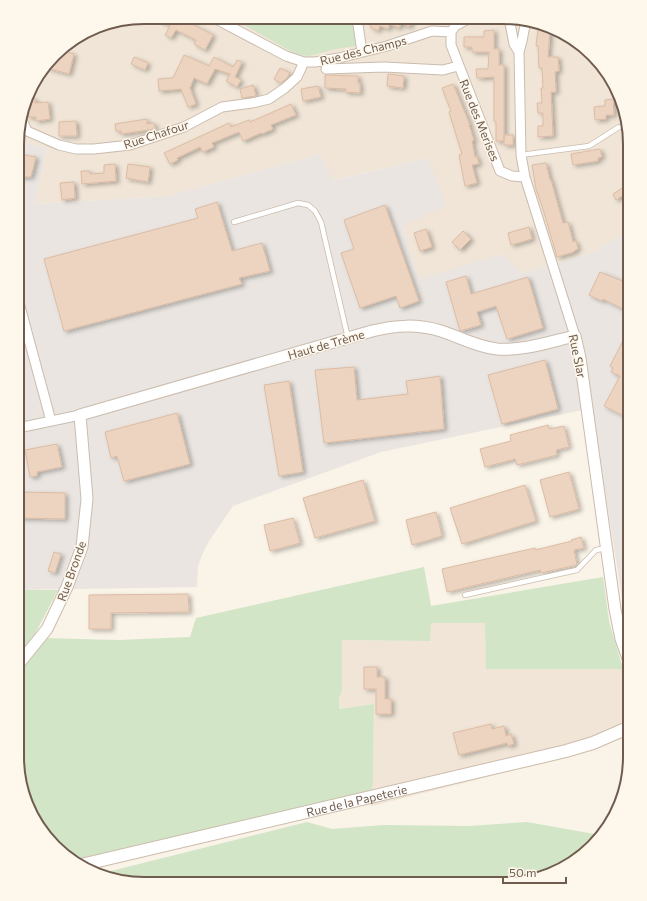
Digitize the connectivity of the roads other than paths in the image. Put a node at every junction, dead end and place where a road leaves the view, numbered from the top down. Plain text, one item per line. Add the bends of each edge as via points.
1 (225, 24) edge
2 (358, 24) edge
3 (459, 24) edge
4 (510, 24) edge
5 (525, 26) edge
6 (451, 32) junction
7 (362, 52) junction
8 (519, 52) junction
9 (304, 62) junction
10 (458, 66) junction
11 (326, 70) dead end
12 (25, 126) edge
13 (619, 127) dead end
14 (521, 155) junction
15 (525, 178) junction
16 (234, 222) dead end
17 (24, 321) edge
18 (575, 336) junction
19 (348, 338) junction
20 (80, 415) junction
21 (51, 421) junction
22 (24, 427) edge
23 (607, 548) junction
24 (465, 595) dead end
25 (623, 645) edge
26 (24, 657) edge
27 (623, 730) edge
28 (89, 864) edge

1 - 9 street, Rue des Champs via 286,56
2 - 7 street
3 - 6 street
4 - 8 street, Rue Slar via 514,44
5 - 8 street, Rue Slar
6 - 7 street, Rue des Champs via 432,31
6 - 10 street via 451,45
7 - 9 street, Rue des Champs via 329,60
8 - 14 street, Rue Slar
9 - 12 street, Rue Chafour via 297,77 269,98 222,107 184,127 130,145 76,149 59,145 28,131
10 - 11 street, Rue des Champs via 443,70 384,67
10 - 15 street, Rue des Merises via 500,171
13 - 14 lane via 589,146
14 - 15 street, Rue Slar
15 - 18 street, Rue Slar
16 - 19 lane via 298,203 308,205 315,212 321,222
17 - 21 street
18 - 19 street, Haut de Trème via 518,349 482,346 441,331 417,326 393,326
18 - 23 street, Rue Slar
19 - 20 street, Haut de Trème
20 - 21 street
20 - 26 street, Rue Bronde via 87,499 82,548 47,629
21 - 22 street
23 - 24 lane via 596,550 577,570
23 - 25 street, Rue Slar
27 - 28 main road, Rue de la Papeterie via 593,743 558,752

